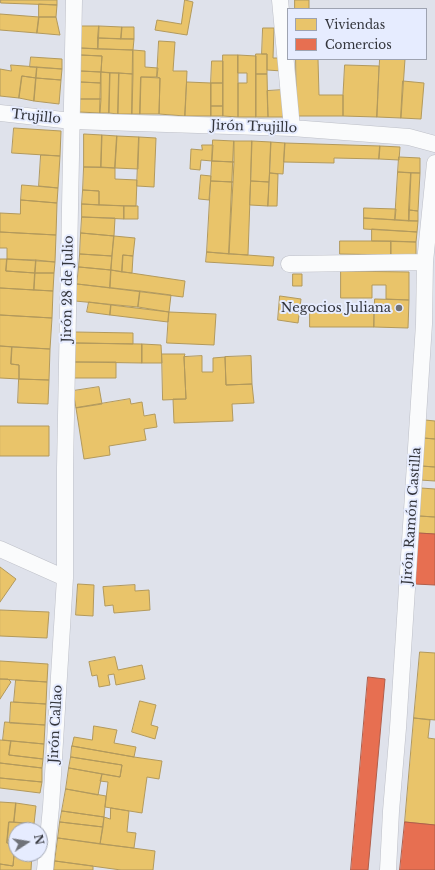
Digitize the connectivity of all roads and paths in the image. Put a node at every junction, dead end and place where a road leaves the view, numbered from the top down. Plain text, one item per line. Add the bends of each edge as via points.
1 (74, 0) edge
2 (280, 0) edge
3 (0, 113) edge
4 (72, 121) junction
5 (292, 128) junction
6 (435, 144) edge
7 (435, 163) edge
8 (425, 262) junction
9 (289, 264) dead end
10 (429, 326) edge
11 (0, 549) edge
12 (65, 578) junction
13 (45, 870) edge
14 (388, 870) edge

1 - 4 street, Jirón 28 de Julio
2 - 5 street
3 - 4 street, Trujillo
4 - 5 street, Jirón Trujillo
4 - 12 street, Jirón 28 de Julio
5 - 6 street, Jirón Trujillo via 409,137
7 - 8 street, Jirón Ramón Castilla
8 - 9 street
8 - 10 street, Jirón Ramón Castilla
10 - 14 street, Jirón Ramón Castilla
11 - 12 street
12 - 13 street, Jirón Callao

